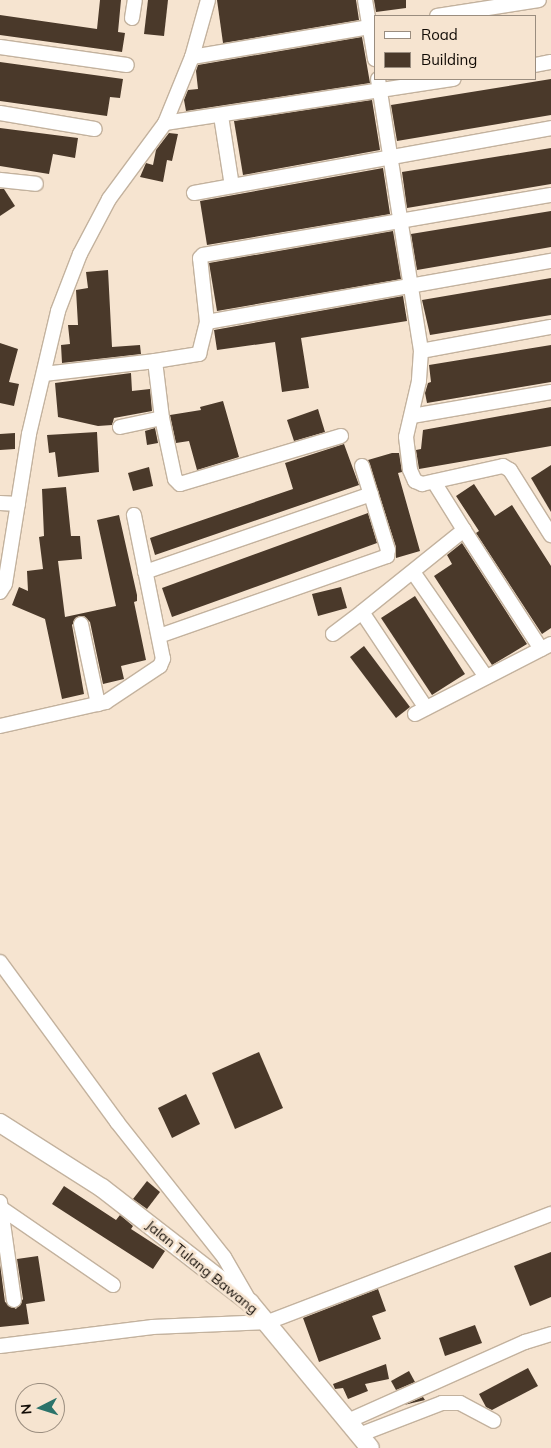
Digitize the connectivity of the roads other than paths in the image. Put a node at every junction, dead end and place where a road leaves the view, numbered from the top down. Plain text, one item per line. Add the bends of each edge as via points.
1 (135, 0) edge
2 (208, 0) edge
3 (366, 0) edge
4 (539, 0) edge
5 (443, 15) edge
6 (132, 18) dead end
7 (372, 26) edge
8 (0, 48) edge
9 (374, 48) edge
10 (192, 57) junction
11 (551, 62) edge
12 (128, 65) dead end
13 (536, 65) edge
14 (442, 80) edge
15 (379, 85) edge
16 (0, 113) edge
17 (221, 116) junction
18 (165, 123) junction
19 (551, 128) edge
20 (96, 129) dead end
21 (390, 157) junction
22 (0, 180) edge
23 (36, 184) dead end
24 (232, 186) junction
25 (194, 193) dead end
26 (551, 195) edge
27 (401, 222) junction
28 (551, 261) edge
29 (411, 287) junction
30 (207, 322) junction
31 (551, 328) edge
32 (421, 351) junction
33 (154, 362) junction
34 (44, 374) junction
35 (551, 392) edge
36 (412, 416) junction
37 (162, 418) junction
38 (120, 427) dead end
39 (341, 436) dead end
40 (362, 466) dead end
41 (434, 482) junction
42 (371, 494) junction
43 (0, 503) edge
44 (18, 504) junction
45 (134, 515) dead end
46 (464, 530) junction
47 (551, 535) edge
48 (145, 572) junction
49 (413, 572) junction
50 (0, 592) edge
51 (362, 612) junction
52 (81, 624) dead end
53 (333, 634) dead end
54 (160, 636) junction
55 (546, 646) edge
56 (486, 677) junction
57 (98, 704) junction
58 (0, 726) edge
59 (0, 962) edge
60 (0, 1123) edge
61 (1, 1205) edge
62 (551, 1214) edge
63 (113, 1285) dead end
64 (14, 1300) dead end
65 (250, 1303) junction
66 (268, 1322) junction
67 (551, 1334) edge
68 (0, 1346) edge
69 (348, 1421) junction
70 (494, 1421) dead end
71 (365, 1442) edge

1 - 6 street
2 - 10 street
3 - 7 street
4 - 5 street
7 - 9 street
7 - 10 street
8 - 12 street
10 - 18 street
11 - 13 street
14 - 15 street
15 - 17 street
15 - 21 street
16 - 20 street
17 - 18 street
17 - 24 street
18 - 34 street via 109,199 80,254 58,311
19 - 21 street
21 - 24 street
21 - 27 street
22 - 23 street
24 - 25 street
26 - 27 street
27 - 29 street
27 - 30 street via 203,255 200,258
28 - 29 street
29 - 30 street
29 - 32 street
30 - 33 street via 198,355
31 - 32 street
32 - 36 street
33 - 34 street
33 - 37 street
34 - 44 street via 29,434
35 - 36 street
36 - 41 street via 406,437 410,470 415,481 422,484
37 - 38 street
37 - 39 street via 175,479 180,484
40 - 42 street
41 - 46 street
41 - 47 street via 503,466 510,470
42 - 48 street
42 - 54 street via 388,550 382,559
43 - 44 street
44 - 50 street via 5,584
45 - 48 street
46 - 49 street
46 - 55 street
48 - 54 street
49 - 51 street
49 - 56 street
51 - 53 street
51 - 56 street via 420,711
52 - 57 street
54 - 57 street via 164,659 160,666
55 - 56 street
57 - 58 street
59 - 65 street via 112,1114 224,1257
60 - 65 street, Jalan Tulang Bawang via 102,1188
61 - 63 street
61 - 64 street
62 - 66 street
65 - 66 street, Jalan Tulang Bawang
66 - 68 street via 153,1327
66 - 69 street, Jalan Tulang Bawang
67 - 69 street via 525,1342
69 - 71 street, Jalan Tulang Bawang
70 - 71 street via 460,1404 442,1403

